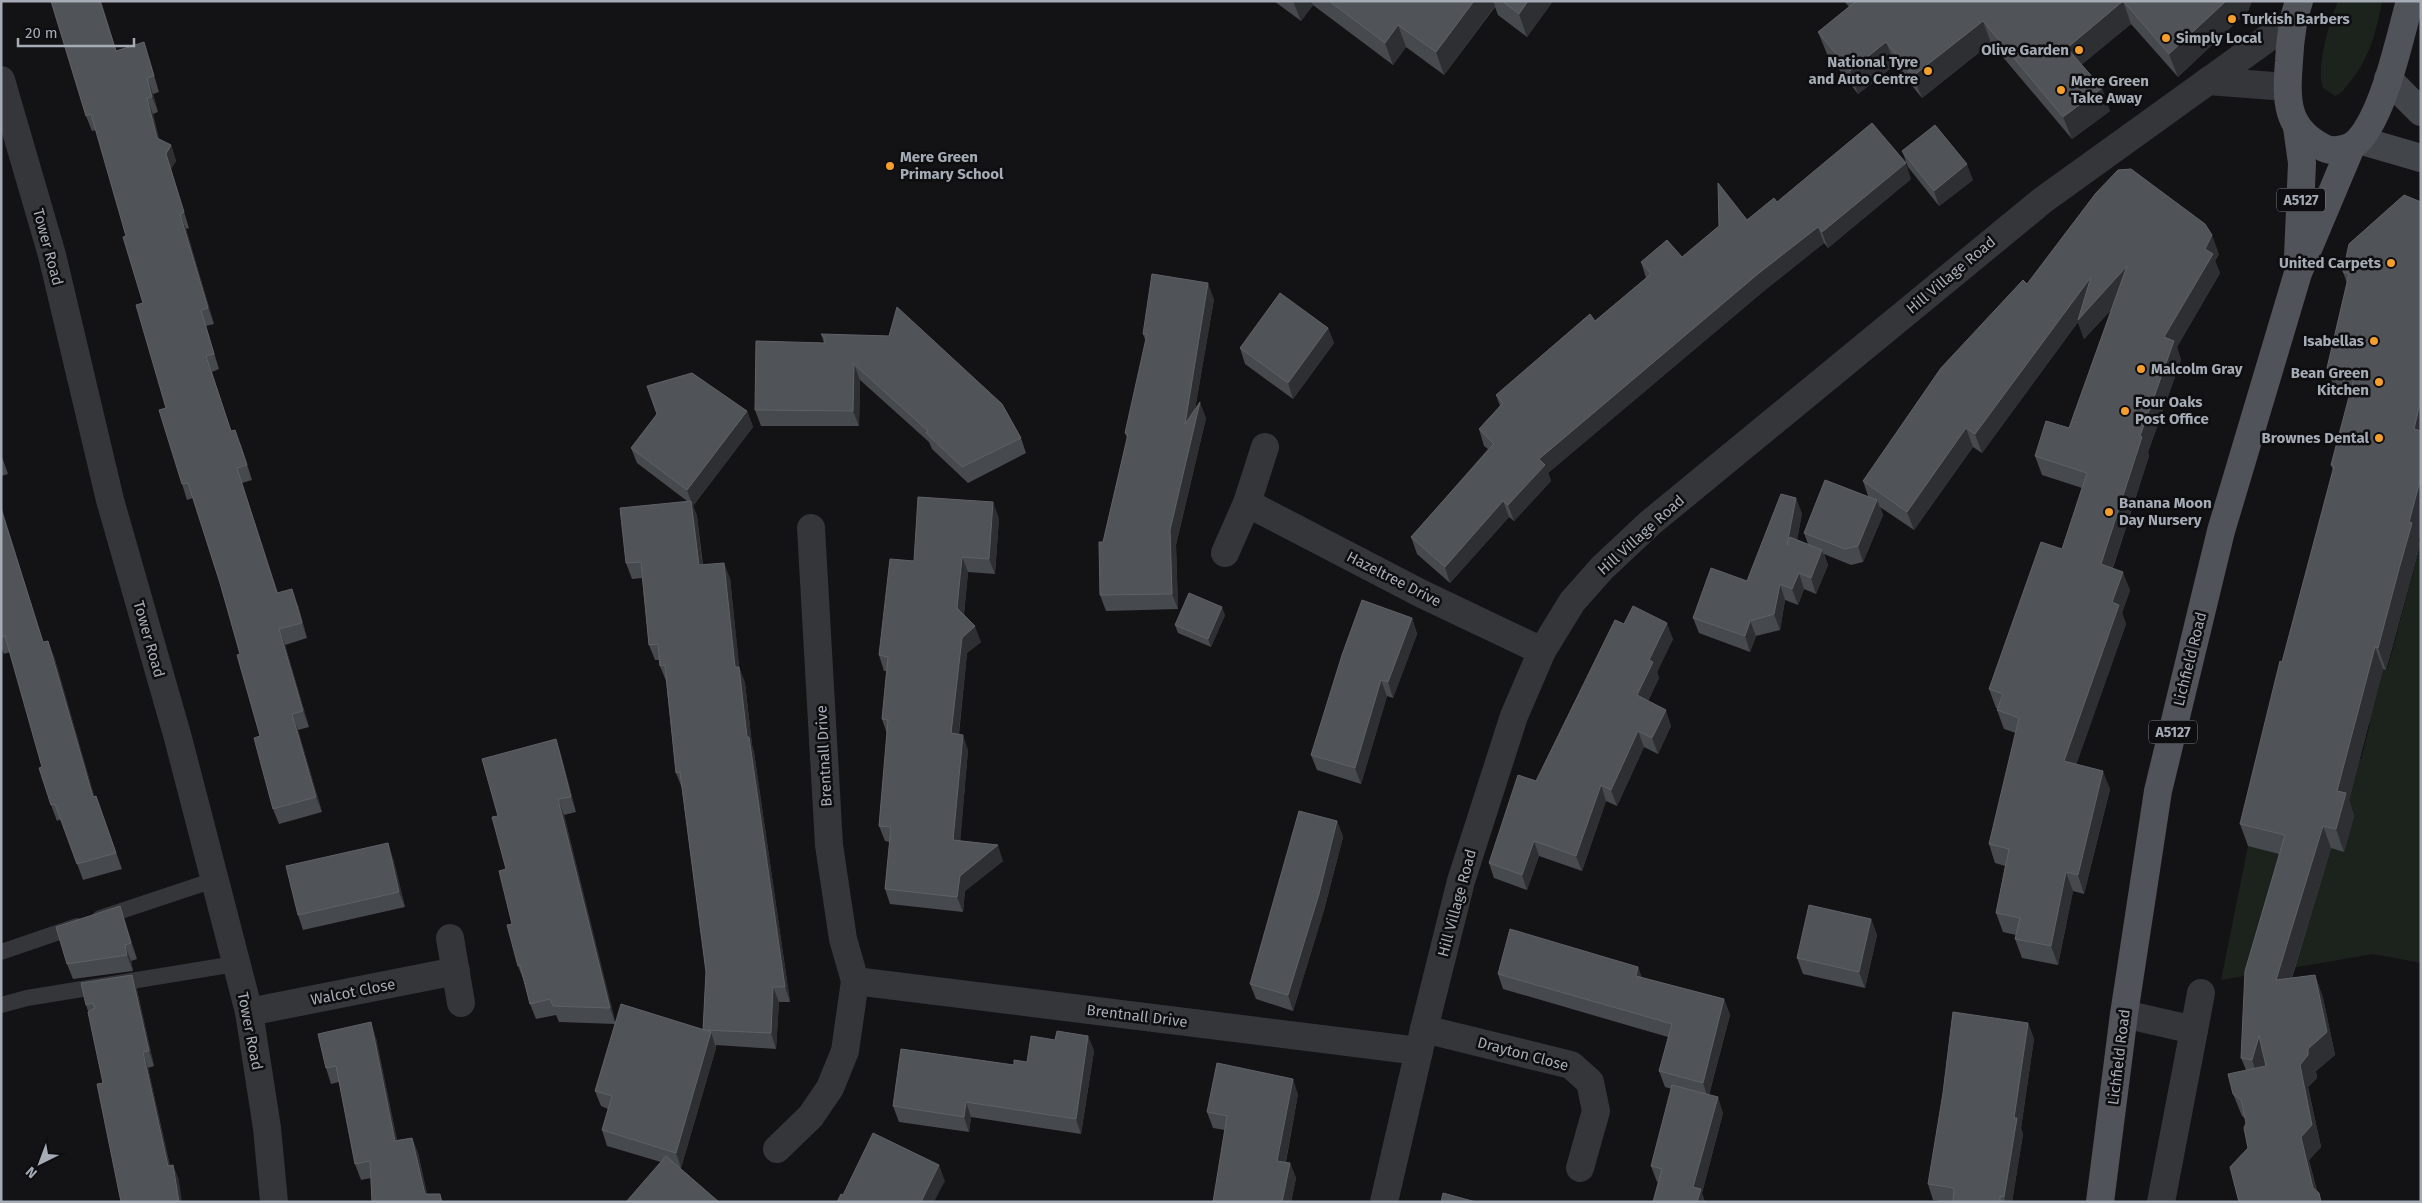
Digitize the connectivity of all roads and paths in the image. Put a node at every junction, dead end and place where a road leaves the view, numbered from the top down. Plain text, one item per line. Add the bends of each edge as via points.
1 (2410, 1) edge
2 (2295, 12) edge
3 (2388, 79) junction
4 (1, 80) edge
5 (2208, 81) junction
6 (2287, 88) junction
7 (2421, 112) edge
8 (2297, 127) junction
9 (2355, 144) junction
10 (2421, 158) edge
11 (2298, 273) junction
12 (1265, 447) dead end
13 (1247, 503) junction
14 (811, 528) dead end
15 (1225, 553) dead end
16 (1542, 651) junction
17 (214, 880) junction
18 (450, 938) dead end
19 (1, 952) edge
20 (235, 964) junction
21 (456, 972) junction
22 (855, 981) junction
23 (2201, 993) dead end
24 (461, 1003) dead end
25 (1, 1004) edge
26 (249, 1012) junction
27 (2124, 1014) junction
28 (2194, 1030) junction
29 (1422, 1040) junction
30 (777, 1149) dead end
31 (1580, 1168) dead end
32 (274, 1202) edge
33 (1384, 1202) edge
34 (2100, 1202) edge
35 (2160, 1202) edge

1 - 3 main road, Lichfield Road
2 - 5 street, Hill Village Road via 2268,38
2 - 6 main road
3 - 7 main road
3 - 9 main road, Lichfield Road via 2376,110
4 - 17 street, Tower Road via 52,255 110,500 178,738
5 - 6 street
5 - 16 street, Hill Village Road via 2043,200 1650,523 1602,568 1572,602
6 - 8 main road via 2288,107
8 - 9 main road via 2311,142 2330,151
8 - 11 main road, Lichfield Road / A5127 via 2302,163
9 - 10 main road
9 - 11 main road, Lichfield Road / A5127
11 - 27 main road, Lichfield Road / A5127 via 2221,531 2160,782
12 - 13 street
13 - 15 street
13 - 16 street, Hazeltree Drive via 1422,594
14 - 22 street, Brentnall Drive via 829,845 843,939
16 - 29 street, Hill Village Road via 1514,716 1461,881
17 - 19 lane
17 - 20 street, Tower Road
18 - 21 street
20 - 25 lane
20 - 26 street, Tower Road
21 - 24 street
21 - 26 street, Walcot Close
22 - 29 street, Brentnall Drive
22 - 30 street, Brentnall Drive via 845,1050 830,1088 811,1116
23 - 28 street
26 - 32 street, Tower Road
27 - 28 street
27 - 34 main road, Lichfield Road / A5127
28 - 35 street
29 - 31 street, Drayton Close via 1572,1064 1590,1082 1596,1111
29 - 33 street, Hill Village Road

